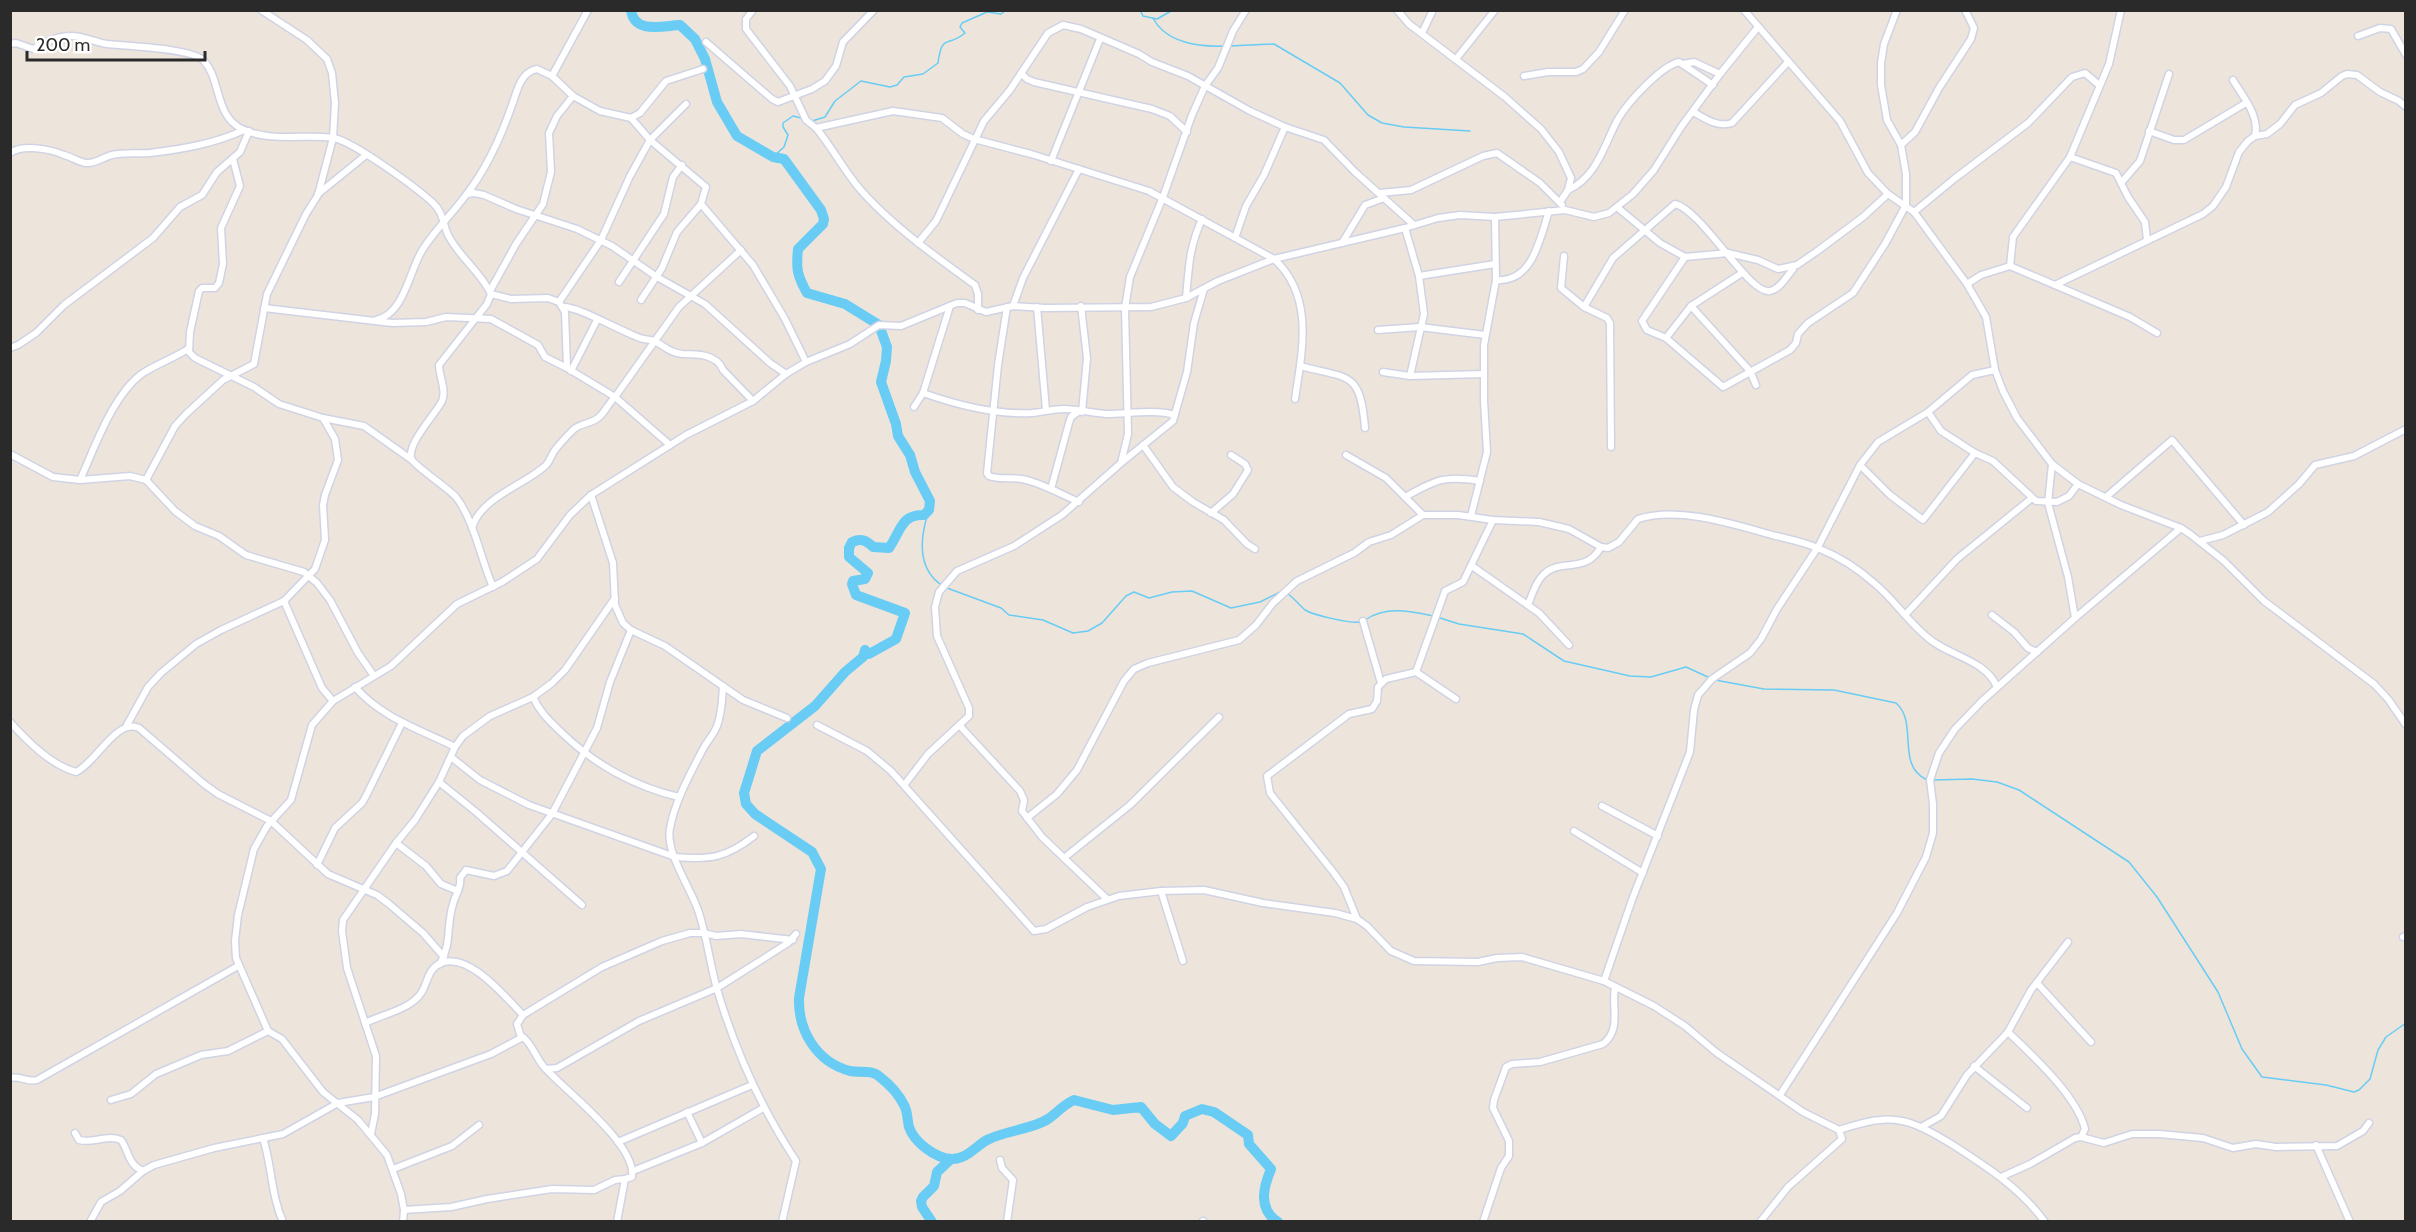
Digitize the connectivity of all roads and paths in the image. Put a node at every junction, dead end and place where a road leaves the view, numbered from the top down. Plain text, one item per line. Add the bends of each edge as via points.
1 (261, 10) edge
2 (588, 10) edge
3 (753, 10) edge
4 (874, 10) edge
5 (1246, 10) edge
6 (1397, 10) edge
7 (1433, 10) edge
8 (1495, 10) edge
9 (1624, 10) edge
10 (1744, 10) edge
11 (1897, 10) edge
12 (1965, 10) edge
13 (2121, 10) edge
14 (1758, 27) junction
15 (1422, 33) junction
16 (2358, 36) dead end
17 (1100, 39) junction
18 (706, 42) dead end
19 (10, 44) edge
20 (2406, 54) edge
21 (1456, 59) junction
22 (1788, 62) junction
23 (1683, 64) junction
24 (704, 69) dead end
25 (1021, 73) junction
26 (1720, 74) junction
27 (2169, 74) dead end
28 (552, 76) junction
29 (1524, 76) dead end
30 (2233, 80) dead end
31 (1713, 85) junction
32 (2099, 85) junction
33 (1205, 86) junction
34 (1079, 92) junction
35 (795, 95) junction
36 (573, 96) junction
37 (2246, 103) junction
38 (686, 104) dead end
39 (2405, 105) edge
40 (1693, 112) junction
41 (631, 118) junction
42 (1285, 127) junction
43 (816, 128) junction
44 (246, 131) junction
45 (2149, 131) junction
46 (1187, 132) junction
47 (2255, 136) junction
48 (333, 138) junction
49 (974, 138) junction
50 (650, 140) junction
51 (1901, 145) junction
52 (10, 153) edge
53 (366, 155) junction
54 (2070, 157) junction
55 (233, 159) junction
56 (1051, 161) junction
57 (682, 165) junction
58 (1079, 169) junction
59 (2121, 183) junction
60 (1568, 190) junction
61 (467, 194) junction
62 (1888, 194) junction
63 (318, 195) junction
64 (1382, 196) junction
65 (1163, 197) junction
66 (1560, 202) junction
67 (701, 204) junction
68 (1906, 205) junction
69 (1618, 208) junction
70 (1565, 210) junction
71 (1550, 211) junction
72 (1914, 212) junction
73 (537, 216) junction
74 (1495, 217) junction
75 (1203, 219) junction
76 (444, 222) junction
77 (1414, 225) junction
78 (1405, 228) junction
79 (1644, 231) junction
80 (1235, 238) junction
81 (601, 240) junction
82 (2147, 240) junction
83 (918, 243) junction
84 (1342, 243) junction
85 (741, 250) junction
86 (1728, 254) junction
87 (1564, 256) dead end
88 (1685, 257) junction
89 (1274, 259) junction
90 (634, 260) junction
91 (1495, 264) junction
92 (2010, 266) junction
93 (1794, 269) dead end
94 (1743, 273) junction
95 (1419, 276) junction
96 (657, 277) junction
97 (1496, 280) junction
98 (619, 282) dead end
99 (1967, 284) junction
100 (2055, 285) junction
101 (1204, 289) junction
102 (490, 293) junction
103 (689, 296) junction
104 (1186, 298) junction
105 (641, 300) dead end
106 (561, 304) junction
107 (951, 306) junction
108 (1010, 306) junction
109 (1081, 306) junction
110 (1691, 306) junction
111 (1037, 307) junction
112 (1584, 307) junction
113 (264, 308) junction
114 (1125, 308) junction
115 (978, 310) junction
116 (476, 318) junction
117 (376, 320) junction
118 (597, 320) junction
119 (1420, 327) junction
120 (1378, 330) dead end
121 (2157, 333) dead end
122 (1485, 335) junction
123 (1665, 338) junction
124 (654, 341) junction
125 (10, 348) edge
126 (188, 350) junction
127 (806, 362) junction
128 (1300, 366) junction
129 (569, 370) junction
130 (1995, 370) junction
131 (1750, 371) junction
132 (1383, 372) dead end
133 (786, 374) junction
134 (1484, 374) junction
135 (230, 376) junction
136 (1410, 376) junction
137 (1756, 385) dead end
138 (923, 393) junction
139 (615, 397) junction
140 (1295, 399) dead end
141 (753, 401) junction
142 (914, 407) dead end
143 (1046, 410) junction
144 (993, 411) junction
145 (1080, 412) junction
146 (1928, 412) junction
147 (1126, 414) junction
148 (1175, 415) junction
149 (323, 418) junction
150 (1365, 428) dead end
151 (2406, 429) edge
152 (670, 445) junction
153 (1143, 445) junction
154 (1611, 447) dead end
155 (1975, 453) junction
156 (10, 454) edge
157 (1231, 455) dead end
158 (1346, 455) dead end
159 (413, 461) junction
160 (1121, 463) junction
161 (2052, 464) junction
162 (1860, 465) junction
163 (80, 480) junction
164 (146, 480) junction
165 (1480, 481) junction
166 (2078, 484) junction
167 (1051, 489) junction
168 (591, 495) junction
169 (1405, 497) junction
170 (2106, 497) junction
171 (2032, 498) junction
172 (1079, 502) junction
173 (2048, 503) junction
174 (1211, 513) junction
175 (1423, 515) junction
176 (1471, 516) junction
177 (1493, 520) junction
178 (2244, 525) junction
179 (472, 528) junction
180 (2181, 528) junction
181 (2200, 542) junction
182 (1601, 547) junction
183 (1818, 547) junction
184 (1255, 549) dead end
185 (1472, 566) junction
186 (310, 576) junction
187 (493, 587) junction
188 (615, 598) junction
189 (284, 602) junction
190 (1528, 605) junction
191 (1905, 615) junction
192 (1992, 615) dead end
193 (2075, 618) junction
194 (1363, 621) dead end
195 (631, 630) junction
196 (1569, 645) dead end
197 (2037, 652) junction
198 (1416, 672) junction
199 (374, 676) junction
200 (1381, 683) junction
201 (723, 686) junction
202 (355, 687) junction
203 (1997, 687) junction
204 (533, 697) junction
205 (1456, 699) dead end
206 (333, 701) junction
207 (1219, 717) dead end
208 (787, 718) dead end
209 (10, 722) edge
210 (402, 723) junction
211 (128, 725) junction
212 (817, 725) dead end
213 (2406, 725) edge
214 (960, 726) junction
215 (455, 747) junction
216 (584, 754) junction
217 (451, 757) junction
218 (439, 782) junction
219 (905, 784) junction
220 (679, 797) junction
221 (1602, 806) dead end
222 (552, 814) junction
223 (1027, 818) junction
224 (272, 821) junction
225 (1574, 831) dead end
226 (754, 836) dead end
227 (1658, 836) junction
228 (396, 843) junction
229 (522, 854) junction
230 (675, 856) junction
231 (1065, 858) junction
232 (317, 865) junction
233 (1643, 873) junction
234 (366, 890) junction
235 (458, 891) junction
236 (1161, 891) junction
237 (1107, 899) junction
238 (582, 905) dead end
239 (1357, 919) junction
240 (704, 933) junction
241 (2068, 942) dead end
242 (444, 957) junction
243 (1184, 961) dead end
244 (440, 964) junction
245 (238, 966) junction
246 (1604, 981) junction
247 (2037, 983) junction
248 (1615, 987) junction
249 (717, 988) junction
250 (523, 1014) junction
251 (365, 1023) junction
252 (268, 1031) junction
253 (2008, 1032) junction
254 (521, 1037) junction
255 (2091, 1042) dead end
256 (1974, 1066) junction
257 (546, 1069) junction
258 (10, 1078) edge
259 (752, 1085) junction
260 (1780, 1095) junction
261 (374, 1097) junction
262 (111, 1100) dead end
263 (338, 1103) junction
264 (763, 1108) junction
265 (2027, 1108) dead end
266 (687, 1112) junction
267 (2369, 1123) dead end
268 (479, 1125) dead end
269 (1923, 1126) junction
270 (1839, 1130) junction
271 (75, 1133) dead end
272 (371, 1134) junction
273 (2081, 1137) junction
274 (263, 1138) junction
275 (618, 1142) junction
276 (702, 1143) junction
277 (2316, 1145) junction
278 (1000, 1160) dead end
279 (393, 1169) junction
280 (143, 1171) junction
281 (633, 1171) junction
282 (2001, 1177) junction
283 (625, 1179) junction
284 (404, 1210) junction
285 (90, 1221) edge
286 (283, 1221) edge
287 (403, 1221) edge
288 (617, 1221) edge
289 (782, 1221) edge
290 (1007, 1221) edge
291 (1483, 1221) edge
292 (1760, 1221) edge
293 (2045, 1221) edge
294 (2350, 1221) edge

1 - 48 street via 300,35 327,59 334,86
2 - 28 street
3 - 35 street via 746,19 746,29
4 - 35 street via 843,42 836,66 825,81
5 - 33 street
6 - 15 street
7 - 15 street
8 - 21 street
9 - 29 street via 1599,52 1583,69
10 - 14 street
11 - 51 street via 1884,44 1881,85 1887,120
12 - 51 street via 1974,28 1971,39 1915,132
13 - 32 street via 2109,64
14 - 22 street
14 - 26 street
15 - 21 street
16 - 20 street via 2380,28 2391,29
17 - 25 street via 1071,27 1055,28
17 - 33 street
17 - 34 street
18 - 35 street via 774,101
19 - 44 street via 33,49 51,39 73,36 191,54 206,63 223,109 232,122
21 - 60 street via 1551,140 1571,177
22 - 40 street via 1732,123 1716,124
22 - 62 street via 1840,121 1868,173
23 - 26 street via 1694,62
23 - 31 street
23 - 60 street via 1676,62 1653,78 1619,118 1598,162 1579,184
24 - 41 street via 666,81 639,114
25 - 34 street via 1034,82
25 - 49 street
26 - 31 street
27 - 45 street
28 - 36 street
28 - 61 street via 537,69 523,77 492,156
30 - 37 street
31 - 40 street
32 - 54 street
32 - 72 street via 2085,73 2072,77 2028,123
33 - 42 street
33 - 46 street
34 - 46 street via 1152,109 1170,116
34 - 56 street
35 - 43 street via 806,120
36 - 41 street via 607,114
36 - 73 street via 549,133 551,172
37 - 45 street via 2184,140
37 - 47 street via 2256,122
38 - 50 street
39 - 47 street via 2357,75 2347,74 2295,105 2267,134
40 - 69 street via 1654,170
41 - 50 street
42 - 64 street via 1324,140
42 - 80 street via 1246,206
43 - 49 street via 893,111 942,118
43 - 83 street via 858,187
44 - 48 street
44 - 52 street via 208,144 113,155 95,162 83,163 33,148
44 - 55 street via 244,146
45 - 59 street via 2140,161
46 - 65 street
47 - 82 street via 2239,152 2226,187 2213,206
48 - 53 street
48 - 63 street
49 - 56 street
49 - 83 street via 936,221
50 - 57 street
50 - 81 street
51 - 68 street
53 - 63 street
53 - 76 street via 435,204
54 - 59 street via 2111,171
54 - 92 street via 2013,237
55 - 125 street via 217,172 202,195 175,212 153,238 64,305 36,333
55 - 126 street via 240,186 221,228 219,283 215,288 199,291
56 - 58 street
57 - 67 street via 706,187
57 - 90 street via 673,177 664,214
58 - 65 street
58 - 108 street
59 - 82 street via 2145,222
60 - 66 street
61 - 73 street via 484,195
61 - 76 street
62 - 68 street
62 - 86 street via 1838,237 1791,267 1778,269
63 - 113 street via 273,279
64 - 66 street via 1411,190 1497,153
64 - 77 street
64 - 84 street via 1365,206
65 - 75 street
65 - 114 street via 1130,277
66 - 70 street
67 - 85 street
67 - 96 street via 677,232
68 - 72 street
68 - 131 street via 1853,293 1808,322 1790,350
69 - 70 street via 1594,217
69 - 79 street
70 - 71 street
71 - 74 street
71 - 97 street via 1537,249 1523,272 1511,280
72 - 99 street
73 - 81 street
73 - 102 street via 516,244
74 - 77 street via 1460,215
74 - 91 street
75 - 80 street
75 - 104 street via 1192,241
76 - 102 street via 448,235
76 - 117 street via 422,251 394,309
77 - 78 street
78 - 84 street
78 - 95 street
79 - 86 street via 1679,204
79 - 88 street
79 - 112 street via 1613,258
80 - 89 street
81 - 90 street
81 - 106 street
82 - 100 street
83 - 115 street via 975,285
84 - 89 street
85 - 103 street
85 - 127 street via 768,290
86 - 88 street
86 - 94 street
87 - 112 street via 1561,288
88 - 123 street via 1642,321 1647,330
89 - 101 street
89 - 128 street via 1287,273 1302,313 1304,341
90 - 96 street
90 - 98 street
91 - 95 street
91 - 97 street
92 - 99 street
92 - 100 street
93 - 94 street via 1768,292
94 - 110 street
95 - 119 street via 1424,314
96 - 103 street
96 - 105 street
97 - 122 street
99 - 130 street via 1986,317
100 - 121 street
101 - 104 street
101 - 148 street
102 - 106 street via 511,299 548,298
102 - 116 street
103 - 124 street
103 - 133 street via 714,311
104 - 114 street via 1151,307
106 - 118 street
106 - 129 street
107 - 115 street via 964,303
107 - 127 street via 901,326 879,325 850,344
107 - 138 street
108 - 111 street
108 - 115 street via 992,312
108 - 144 street
109 - 111 street
109 - 114 street
109 - 145 street via 1087,358
110 - 123 street
110 - 131 street
111 - 143 street
112 - 154 street via 1610,323
113 - 117 street
113 - 135 street via 255,362
114 - 147 street
116 - 117 street via 446,317 416,323
116 - 129 street via 495,321 538,345 545,357
116 - 159 street via 440,365 443,399 412,449
118 - 124 street
118 - 129 street
119 - 120 street
119 - 122 street
119 - 136 street
122 - 134 street
123 - 131 street via 1723,387
124 - 139 street
124 - 141 street via 674,353 712,358
126 - 135 street via 195,358
126 - 163 street via 143,374 128,388 107,421
127 - 133 street
128 - 140 street
128 - 150 street via 1352,382 1360,392
129 - 139 street
130 - 146 street via 1972,375
130 - 161 street via 2017,418
131 - 137 street
132 - 136 street
133 - 141 street
134 - 136 street
134 - 165 street via 1487,452
135 - 149 street via 279,404
135 - 164 street via 175,426
138 - 142 street
138 - 144 street
139 - 152 street
139 - 179 street via 598,418 574,429 547,464 483,510
141 - 152 street
143 - 144 street
143 - 145 street
144 - 167 street via 989,476 1020,478
145 - 147 street
145 - 167 street via 1071,417 1065,432
146 - 155 street via 1941,431
146 - 162 street via 1878,442
147 - 148 street via 1160,411
147 - 160 street via 1128,434
148 - 153 street via 1168,426
149 - 159 street via 364,426
149 - 186 street via 335,439 338,460 323,505 324,540
151 - 178 street via 2354,456 2315,465 2277,506
152 - 168 street
153 - 160 street
153 - 174 street via 1173,487
155 - 162 street via 1923,520
155 - 171 street via 1993,461
156 - 163 street via 53,477
157 - 174 street via 1248,470 1233,494
158 - 169 street via 1386,478
159 - 179 street via 456,497
160 - 172 street
161 - 166 street
161 - 173 street
162 - 183 street
163 - 164 street via 130,476
164 - 186 street via 195,526 219,536 246,555
165 - 169 street via 1444,478
165 - 176 street
166 - 170 street
166 - 173 street via 2064,499
167 - 172 street
168 - 187 street via 537,559
168 - 188 street via 613,563
169 - 175 street
170 - 178 street via 2172,440
170 - 180 street
171 - 173 street
171 - 191 street via 1957,559
172 - 214 street via 1014,546 957,571 939,592 935,607 937,636 969,708 969,716
173 - 193 street
174 - 184 street
175 - 176 street
175 - 223 street via 1297,581 1239,639 1134,669 1077,770 1057,794
176 - 177 street
177 - 182 street via 1559,526
177 - 185 street
178 - 181 street
179 - 187 street
180 - 181 street
180 - 193 street
181 - 213 street via 2264,601 2374,684
182 - 183 street via 1613,546 1638,519 1682,515 1733,523
182 - 190 street via 1588,562 1547,572
183 - 191 street via 1875,583
183 - 227 street via 1750,653 1712,679 1698,695 1690,752
185 - 190 street
185 - 198 street via 1461,585 1445,591
186 - 189 street
186 - 199 street via 330,600
187 - 199 street via 457,604 391,666
188 - 195 street via 620,617
188 - 204 street via 565,670
189 - 206 street via 322,688
189 - 211 street via 237,621 196,644 148,687
190 - 196 street
191 - 203 street via 1933,642 1990,673
192 - 197 street
193 - 197 street
194 - 200 street
195 - 201 street via 665,646
195 - 216 street
197 - 203 street
198 - 200 street
198 - 205 street
199 - 202 street
200 - 239 street via 1372,709 1349,714 1267,776 1270,793 1344,887
201 - 208 street via 744,700
201 - 220 street via 712,738
202 - 206 street
202 - 210 street via 376,709
203 - 260 street via 1955,729 1939,753 1930,780 1933,833 1926,856 1897,912
204 - 215 street via 482,720
204 - 216 street via 538,710
206 - 224 street via 312,725 291,800
207 - 231 street via 1130,805
209 - 211 street via 25,739 76,772 84,769
210 - 215 street
210 - 232 street via 362,803 334,828
211 - 224 street via 151,736 218,794
212 - 219 street via 867,751
214 - 219 street via 928,754
214 - 223 street via 1020,791 1021,808
215 - 217 street
216 - 220 street via 639,784
216 - 222 street
217 - 218 street
217 - 222 street via 492,788
218 - 228 street
218 - 229 street
219 - 237 street via 1034,931
220 - 230 street via 669,835
221 - 227 street
222 - 229 street
222 - 230 street
223 - 231 street
224 - 232 street
224 - 245 street via 254,849 237,915
225 - 233 street
226 - 230 street via 720,856
227 - 233 street
228 - 234 street
228 - 235 street via 426,866 441,884
229 - 235 street via 501,875 465,870
229 - 238 street
230 - 240 street
231 - 237 street
232 - 234 street via 339,880
233 - 246 street
234 - 242 street via 411,922
234 - 251 street via 348,911 342,931 347,968
235 - 242 street
236 - 237 street
236 - 239 street via 1204,890
236 - 243 street
239 - 246 street via 1391,951 1414,961 1478,962 1522,957
240 - 249 street
240 - 249 street via 794,937
240 - 250 street via 663,941 619,959
241 - 247 street
242 - 244 street
244 - 250 street via 460,964 485,976
244 - 251 street via 432,970 420,995
245 - 252 street
245 - 258 street via 37,1080
246 - 248 street
247 - 253 street
247 - 255 street
248 - 260 street via 1685,1026
248 - 291 street via 1615,1029 1603,1044 1540,1062 1512,1064 1503,1071 1493,1108 1509,1141 1509,1156
249 - 257 street via 639,1021 557,1068
249 - 259 street
250 - 254 street via 517,1024
251 - 261 street via 376,1056
252 - 262 street via 228,1051 201,1055 156,1074 131,1094
252 - 263 street via 282,1040 322,1092
253 - 256 street
253 - 273 street via 2068,1097 2084,1125
254 - 257 street
254 - 261 street via 491,1054
256 - 265 street
256 - 269 street via 1941,1116
257 - 275 street
259 - 264 street
259 - 266 street
260 - 270 street
261 - 263 street
261 - 272 street
263 - 272 street
263 - 274 street via 288,1132
264 - 276 street
264 - 289 street via 796,1161
266 - 275 street
266 - 276 street
267 - 277 street via 2337,1146
268 - 279 street via 452,1146
269 - 270 street via 1881,1119
269 - 282 street
270 - 292 street via 1842,1139 1788,1187
271 - 280 street via 85,1142 110,1137 121,1140 130,1160
272 - 279 street
273 - 277 street via 2104,1143 2132,1134 2159,1134 2203,1138 2233,1148 2256,1144
273 - 282 street
274 - 280 street via 186,1155
274 - 286 street
275 - 281 street
276 - 281 street
277 - 294 street
278 - 290 street via 1013,1180
279 - 284 street
280 - 285 street via 101,1202
281 - 283 street via 632,1177
282 - 293 street
283 - 284 street via 594,1191 552,1189 451,1207
283 - 288 street
284 - 287 street

